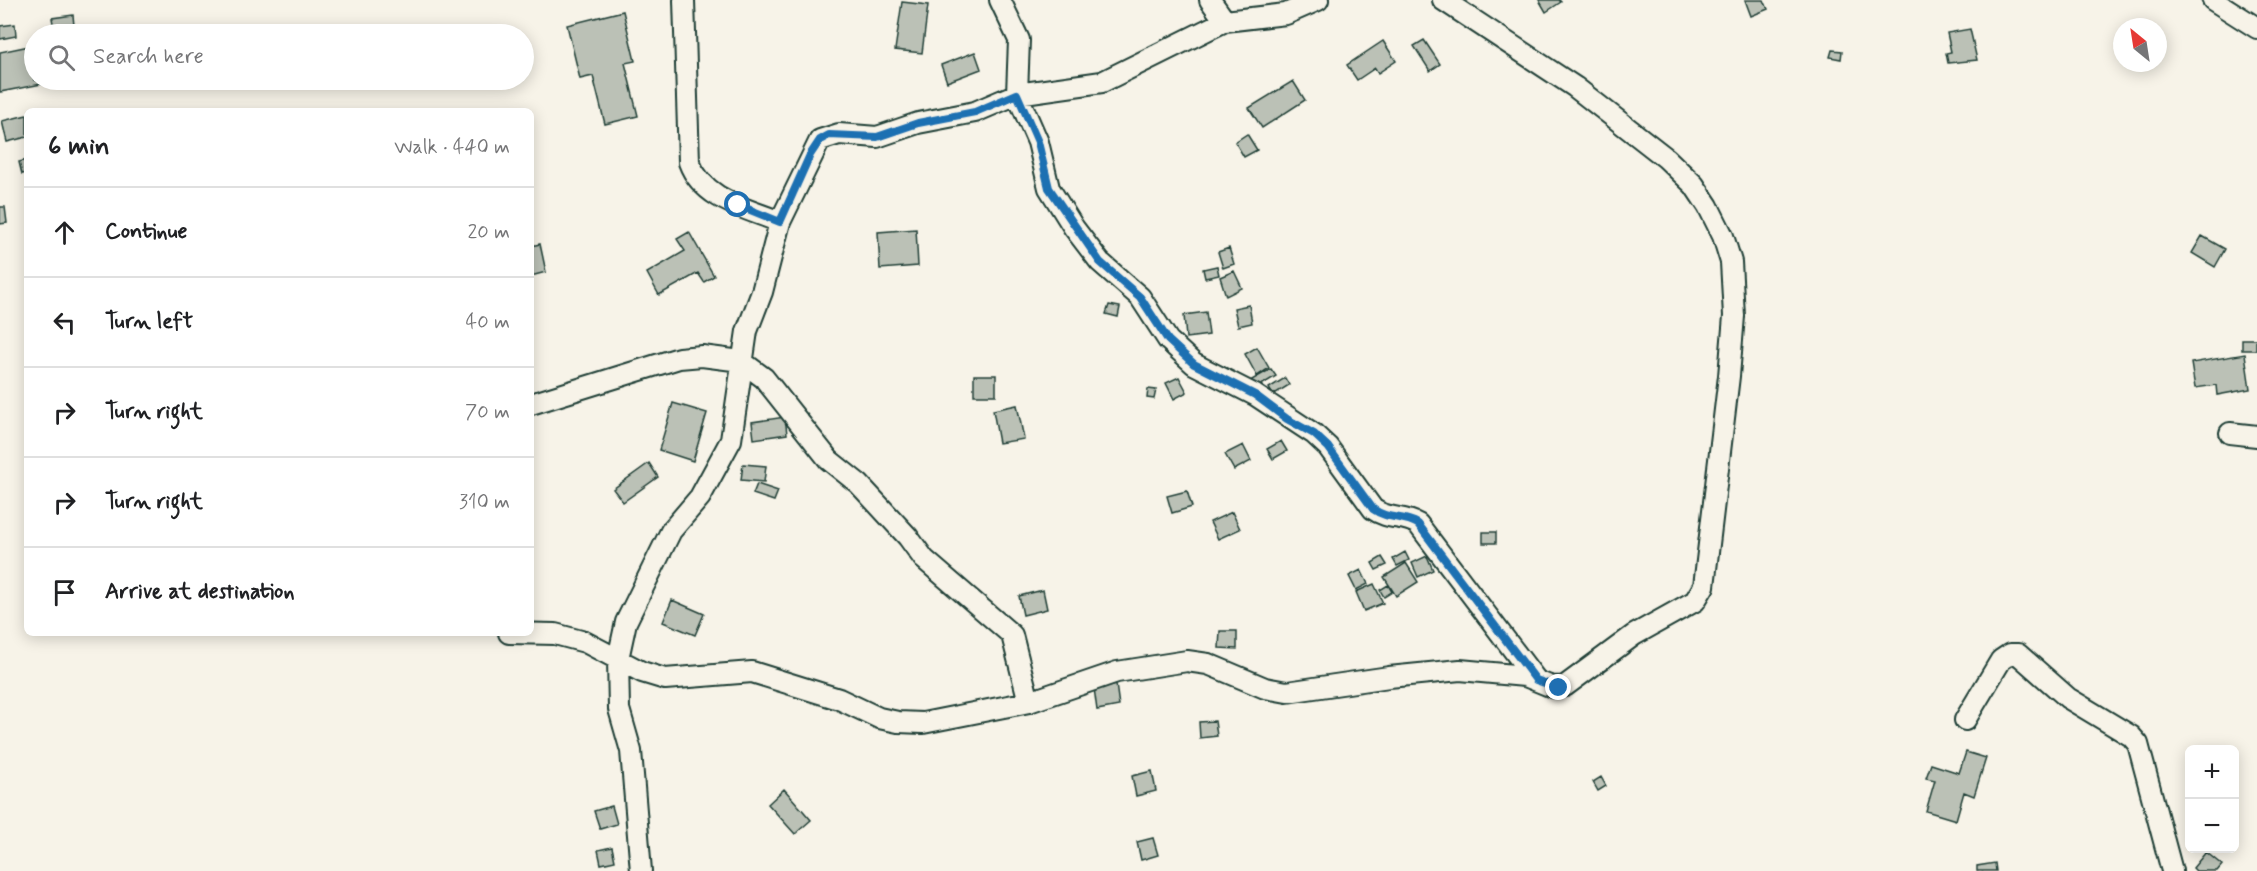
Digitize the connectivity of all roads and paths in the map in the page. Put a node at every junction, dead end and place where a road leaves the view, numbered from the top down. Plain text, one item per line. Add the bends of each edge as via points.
1 (684, 0) edge
2 (1000, 0) edge
3 (1210, 0) edge
4 (1318, 0) edge
5 (1443, 0) edge
6 (2213, 0) edge
7 (1225, 21) junction
8 (2257, 28) edge
9 (1017, 94) junction
10 (780, 222) junction
11 (741, 361) junction
12 (534, 403) edge
13 (2230, 433) dead end
14 (2257, 436) edge
15 (534, 634) edge
16 (618, 659) junction
17 (1536, 680) junction
18 (1029, 702) junction
19 (1965, 720) dead end
20 (641, 871) edge
21 (2172, 871) edge

1 - 10 street via 689,162 695,177 710,192
2 - 9 street via 1019,40
3 - 7 street
4 - 7 street via 1287,14
5 - 17 street via 1575,87 1666,158 1694,185 1708,206 1724,236 1731,262 1734,316 1724,438 1706,578 1700,594 1685,608 1634,635 1565,686 1552,687
6 - 8 street
7 - 9 street via 1101,82
9 - 10 street via 975,112 918,123 877,137 829,135 820,140 810,155
9 - 17 street via 1038,142 1049,188 1100,262 1140,297 1168,340 1194,364 1255,395 1314,434 1381,515 1418,524
10 - 11 street
11 - 12 street via 702,356 679,358
11 - 16 street via 731,440 700,497 671,531 626,622
11 - 18 street via 764,378 829,460 859,484 924,559 1012,634
13 - 14 street
15 - 16 street via 585,642
16 - 18 street via 665,679 752,672 898,722 923,723
16 - 20 street via 619,709 631,751
17 - 18 street via 1460,670 1287,692 1265,688 1208,664 1187,662 1117,672
19 - 21 street via 2001,660 2018,654 2068,698 2131,736 2138,744

